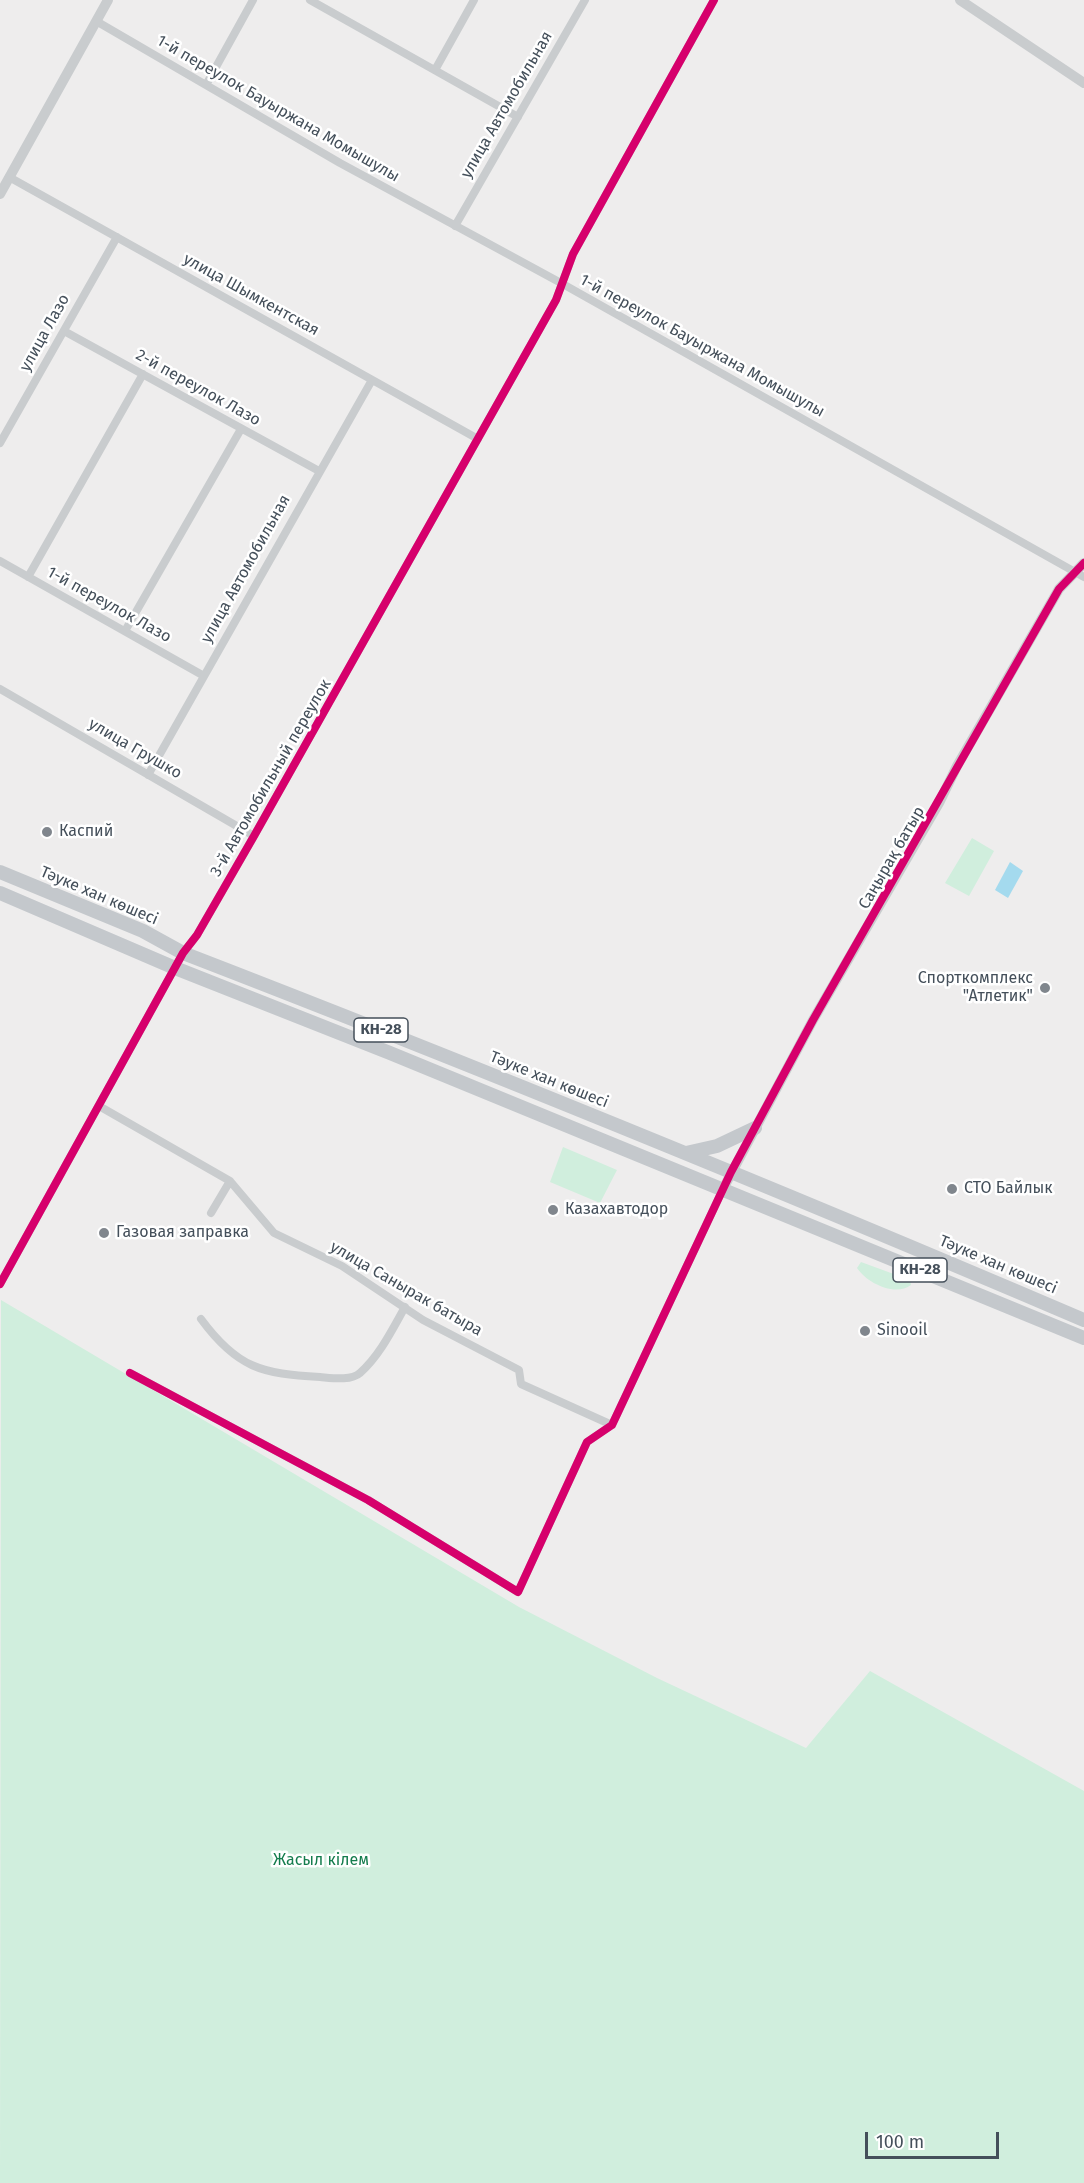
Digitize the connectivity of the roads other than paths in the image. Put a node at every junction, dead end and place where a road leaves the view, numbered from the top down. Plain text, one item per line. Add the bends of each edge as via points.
1 (108, 0) edge
2 (253, 0) edge
3 (310, 0) edge
4 (474, 0) edge
5 (585, 0) edge
6 (714, 0) edge
7 (960, 0) edge
8 (96, 21) junction
9 (435, 70) junction
10 (1084, 83) edge
11 (206, 85) junction
12 (518, 117) junction
13 (9, 177) junction
14 (0, 194) edge
15 (455, 225) junction
16 (117, 237) junction
17 (561, 283) junction
18 (63, 331) junction
19 (143, 374) junction
20 (372, 380) junction
21 (240, 429) junction
22 (478, 440) junction
23 (0, 443) edge
24 (319, 471) junction
25 (0, 561) edge
26 (1084, 562) edge
27 (1080, 575) edge
28 (28, 577) junction
29 (125, 631) junction
30 (204, 676) junction
31 (0, 689) edge
32 (148, 775) junction
33 (254, 836) junction
34 (0, 872) edge
35 (0, 893) edge
36 (183, 953) junction
37 (175, 968) junction
38 (99, 1106) junction
39 (755, 1128) junction
40 (686, 1154) junction
41 (731, 1172) junction
42 (230, 1181) junction
43 (723, 1189) junction
44 (211, 1213) dead end
45 (0, 1284) edge
46 (405, 1307) junction
47 (201, 1319) dead end
48 (1084, 1320) edge
49 (1084, 1338) edge
50 (129, 1373) dead end
51 (612, 1425) junction

1 - 8 street
2 - 11 street
3 - 9 street
4 - 9 street
5 - 12 street, улица Автомобильная
6 - 17 street, 3-й Автомобильный переулок via 573,254
7 - 10 street
8 - 11 street, 1-й переулок Бауыржана Момышулы
8 - 13 street
9 - 12 street
11 - 15 street, 1-й переулок Бауыржана Момышулы
12 - 15 street, улица Автомобильная
13 - 14 street
13 - 16 street, улица Шымкентская
15 - 17 street, 1-й переулок Бауыржана Момышулы
16 - 18 street, улица Лазо
16 - 20 street, улица Шымкентская
17 - 22 street, 3-й Автомобильный переулок
17 - 27 street, 1-й переулок Бауыржана Момышулы
18 - 19 street, 2-й переулок Лазо
18 - 23 street, улица Лазо
19 - 21 street, 2-й переулок Лазо
19 - 28 street
20 - 22 street, улица Шымкентская
20 - 24 street, улица Автомобильная
21 - 24 street, 2-й переулок Лазо
21 - 29 street
22 - 33 street, 3-й Автомобильный переулок
24 - 30 street, улица Автомобильная
25 - 28 street, 1-й переулок Лазо
26 - 27 street, Саңырақ батыр
27 - 39 street, Саңырақ батыр via 1059,589
28 - 29 street, 1-й переулок Лазо
29 - 30 street, 1-й переулок Лазо
30 - 32 street, улица Автомобильная
31 - 32 street, улица Грушко
32 - 33 street, улица Грушко
33 - 36 street, 3-й Автомобильный переулок
34 - 36 main road, Тәуке хан көшесі / КН-28 via 143,931
35 - 37 main road, КН-28
36 - 37 street, 3-й Автомобильный переулок
36 - 40 main road, Тәуке хан көшесі / КН-28
37 - 38 street, 3-й Автомобильный переулок
37 - 43 main road, КН-28
38 - 42 street, улица Санырак батыра
38 - 45 street, 3-й Автомобильный переулок
39 - 40 main road via 717,1146
39 - 41 street, Саңырақ батыр
40 - 41 main road, Тәуке хан көшесі / КН-28
41 - 43 street, Саңырақ батыр
41 - 48 main road, Тәуке хан көшесі / КН-28
42 - 44 street
42 - 46 street, улица Санырак батыра via 274,1233 342,1266
43 - 49 main road, КН-28
43 - 51 street
46 - 47 street via 380,1351 359,1374 340,1378 265,1372 236,1357
46 - 51 street, улица Санырак батыра via 519,1370 521,1384
50 - 51 street via 368,1500 518,1592 587,1442

